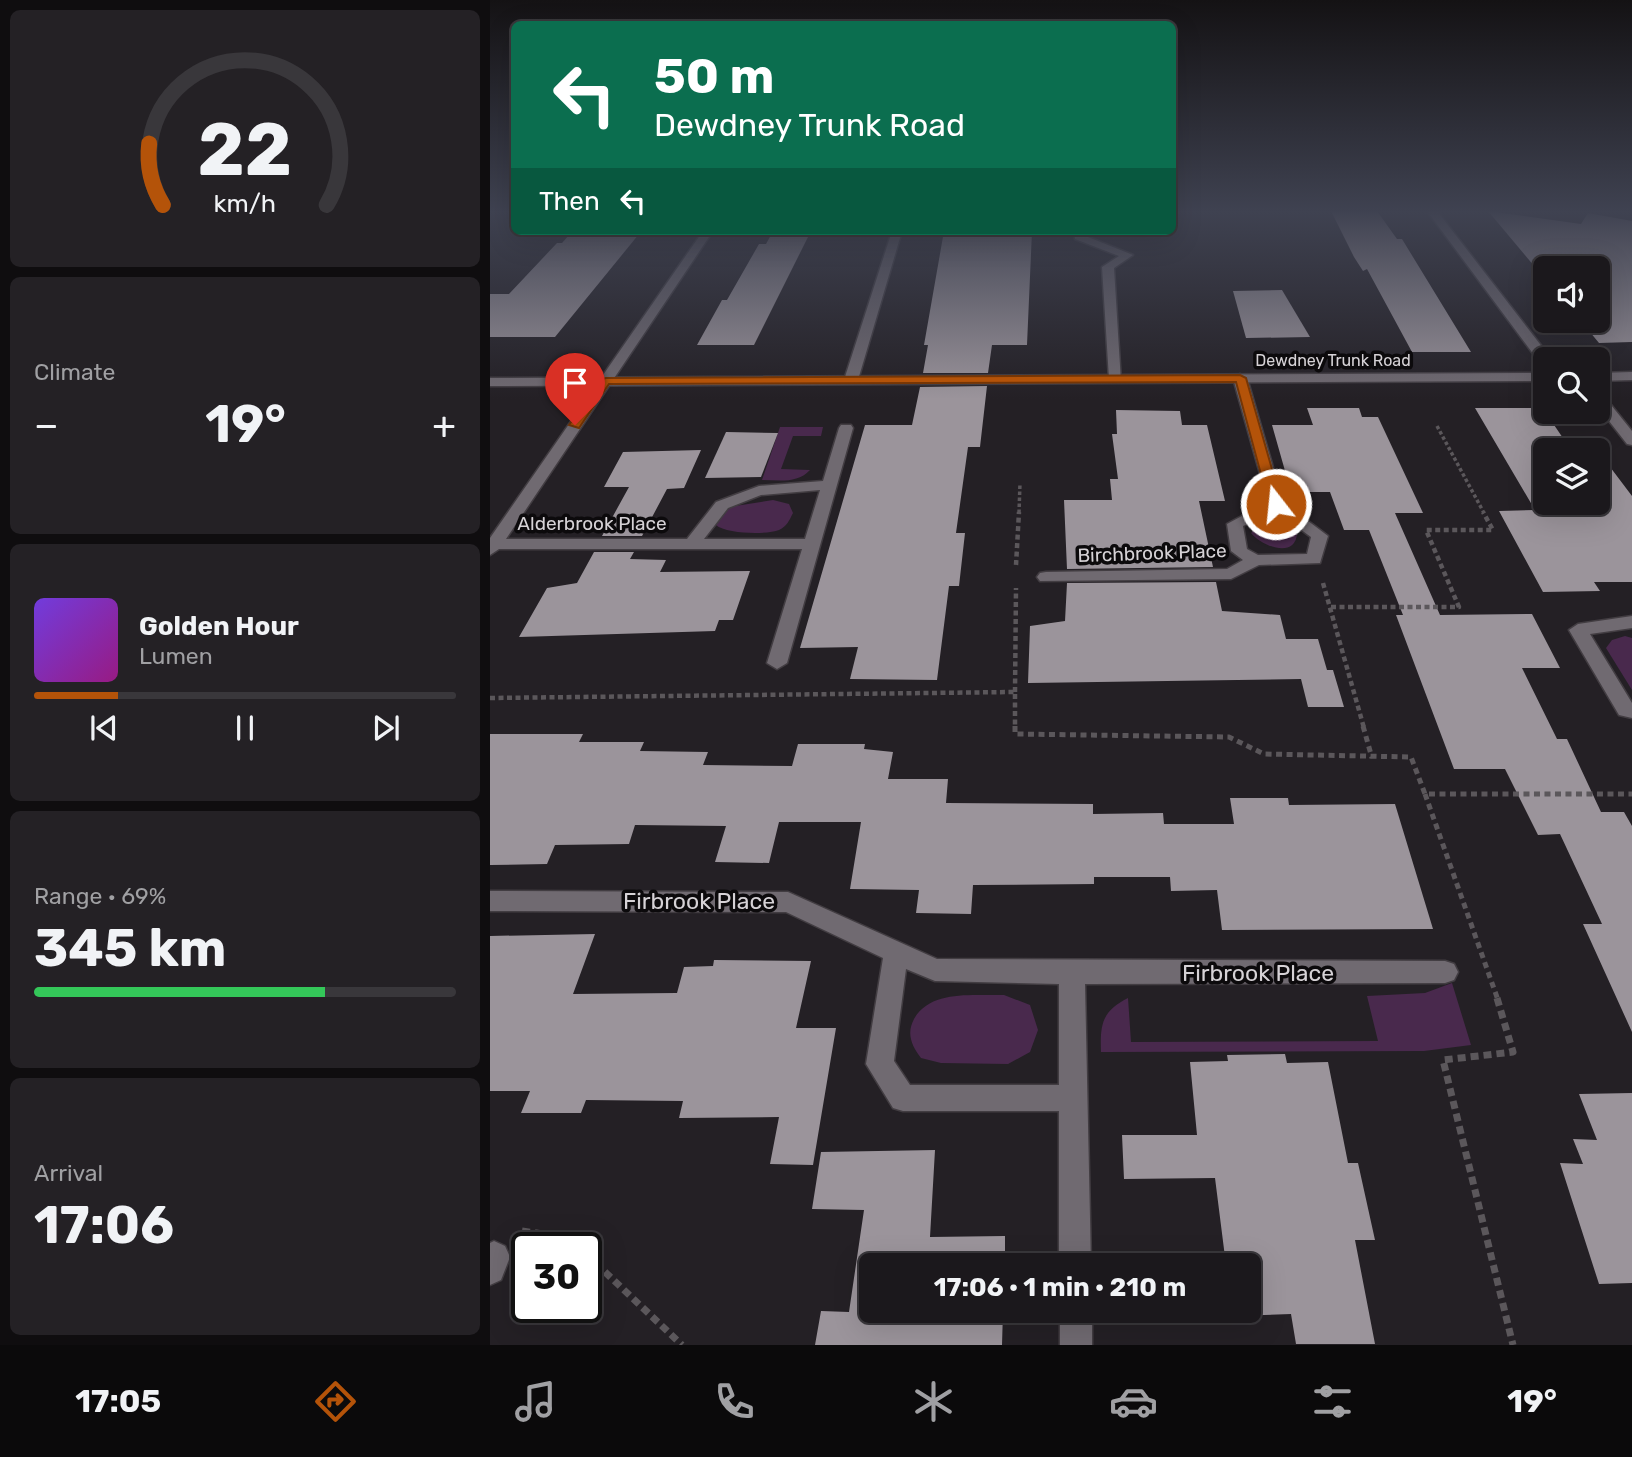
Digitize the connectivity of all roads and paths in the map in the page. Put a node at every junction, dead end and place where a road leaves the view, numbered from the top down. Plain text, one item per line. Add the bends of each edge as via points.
1 (679, 274) edge
2 (884, 274) edge
3 (1108, 274) edge
4 (1480, 274) edge
5 (1535, 347) edge
6 (1632, 376) edge
7 (1533, 377) edge
8 (1610, 377) edge
9 (1240, 378) junction
10 (1116, 379) junction
11 (850, 380) junction
12 (606, 381) junction
13 (490, 382) edge
14 (1610, 413) edge
15 (1437, 426) dead end
16 (846, 428) dead end
17 (1632, 441) edge
18 (829, 485) junction
19 (1276, 504) junction
20 (811, 544) junction
21 (691, 545) junction
22 (492, 547) edge
23 (1314, 559) junction
24 (1255, 560) junction
25 (1046, 577) dead end
26 (1331, 607) junction
27 (1632, 622) edge
28 (777, 663) dead end
29 (490, 698) edge
30 (1632, 711) edge
31 (1372, 758) junction
32 (1425, 794) junction
33 (1632, 794) edge
34 (490, 901) edge
35 (896, 953) junction
36 (1444, 972) dead end
37 (1072, 973) junction
38 (1073, 1098) junction
39 (518, 1230) dead end
40 (531, 1232) edge
41 (1075, 1253) edge
42 (602, 1269) edge
43 (1076, 1323) edge
44 (682, 1345) edge
45 (1076, 1345) edge
46 (1513, 1345) edge

1 - 12 street
2 - 11 street
3 - 10 street
4 - 5 street
6 - 8 street
7 - 9 street, Dewdney Trunk Road
9 - 10 street, Dewdney Trunk Road
9 - 19 street
10 - 11 street, Dewdney Trunk Road
11 - 12 street, Dewdney Trunk Road
12 - 13 street, Dewdney Trunk Road
12 - 22 street
14 - 17 street
15 - 26 path via 1493,530 1426,530 1459,607
16 - 18 street
18 - 20 street
18 - 21 street, Alderbrook Place via 759,491 722,505
19 - 23 street via 1320,536
19 - 24 street, Birchbrook Place via 1235,524 1239,551
20 - 21 street, Alderbrook Place
20 - 28 street
21 - 22 street, Alderbrook Place
23 - 24 street, Birchbrook Place
23 - 26 path
24 - 25 street, Birchbrook Place via 1231,574
26 - 31 path
27 - 30 street via 1578,629 1626,710
29 - 31 path via 1015,692 1015,734 1229,737 1264,754
31 - 32 path via 1411,757
32 - 33 path
32 - 46 path via 1490,973 1513,1052 1443,1060
34 - 35 street, Firbrook Place via 788,902
35 - 37 street, Firbrook Place via 935,970
35 - 38 street via 880,1064 903,1098
36 - 37 street, Firbrook Place
37 - 38 street
38 - 41 street
39 - 40 path
42 - 44 path
43 - 45 street

